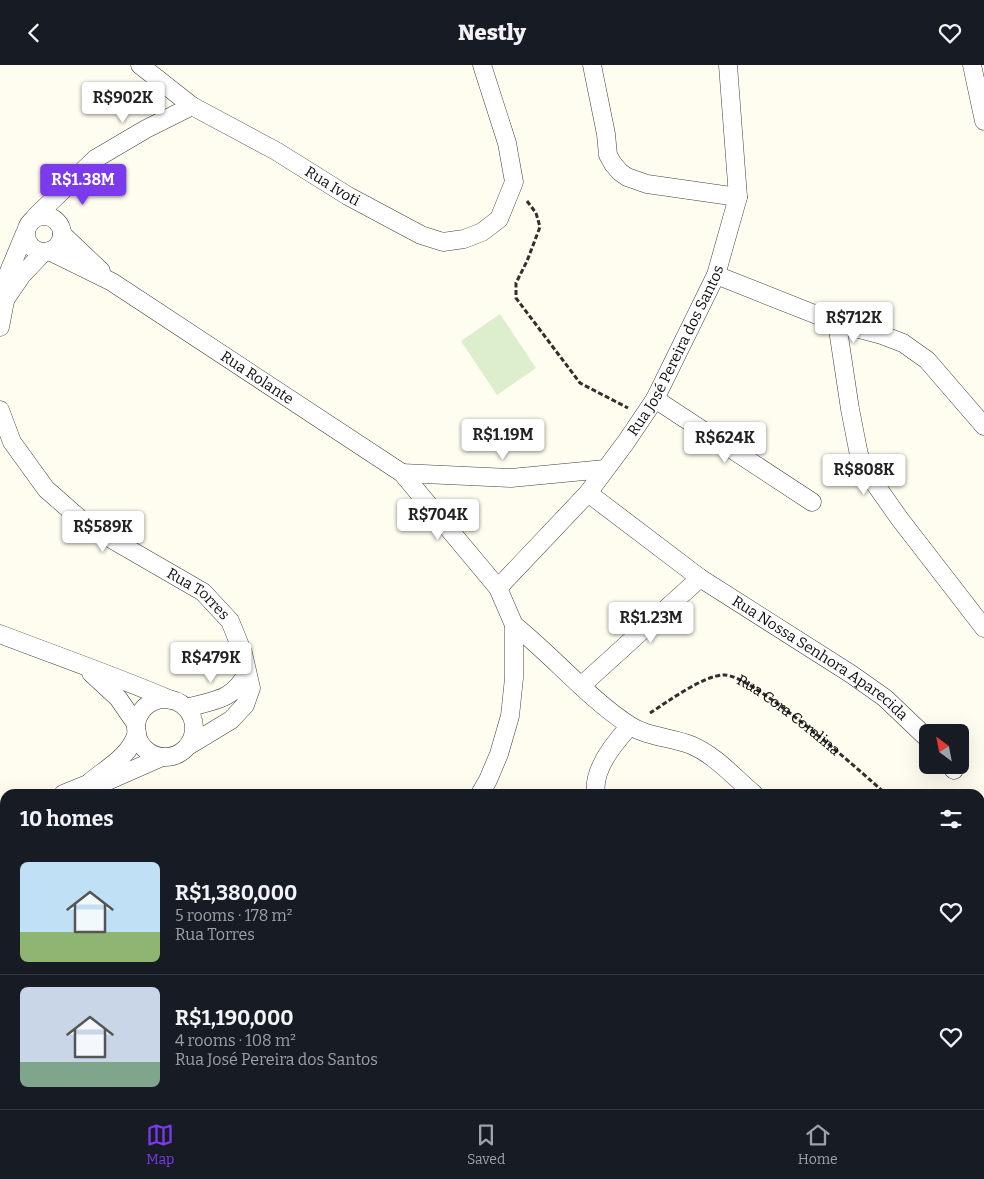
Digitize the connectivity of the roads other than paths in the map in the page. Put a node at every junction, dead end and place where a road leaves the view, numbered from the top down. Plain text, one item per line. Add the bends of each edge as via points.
1 (140, 65) edge
2 (482, 65) edge
3 (592, 65) edge
4 (728, 65) edge
5 (972, 65) edge
6 (192, 106) junction
7 (984, 121) edge
8 (79, 177) junction
9 (738, 197) junction
10 (35, 217) junction
11 (62, 231) junction
12 (25, 233) junction
13 (46, 252) junction
14 (716, 275) junction
15 (112, 282) junction
16 (5, 301) junction
17 (837, 323) junction
18 (0, 327) edge
19 (655, 399) junction
20 (0, 410) edge
21 (984, 426) edge
22 (605, 469) junction
23 (402, 473) junction
24 (588, 493) junction
25 (812, 502) dead end
26 (700, 578) junction
27 (498, 588) junction
28 (514, 625) junction
29 (984, 628) edge
30 (0, 634) edge
31 (85, 667) junction
32 (247, 673) junction
33 (581, 686) junction
34 (179, 704) junction
35 (630, 726) junction
36 (136, 729) junction
37 (919, 730) edge
38 (188, 746) junction
39 (162, 757) junction
40 (85, 785) junction
41 (75, 789) edge
42 (483, 789) edge
43 (596, 789) edge
44 (748, 789) edge

1 - 6 street, Rua Ivoti
2 - 6 street, Rua Ivoti via 507,143 514,182 498,219 482,232 443,242 421,235 356,200 276,151
3 - 9 street via 608,155 620,172 647,184
4 - 9 street, Rua José Pereira dos Santos
5 - 7 street
6 - 8 street via 95,159
8 - 10 street
8 - 11 street via 64,210
9 - 14 street, Rua José Pereira dos Santos
10 - 11 street via 53,218
10 - 12 street
11 - 13 street via 58,245
11 - 15 street, Rua Rolante
12 - 13 street via 28,244 37,251
12 - 16 street via 5,281
13 - 15 street, Rua Rolante
13 - 16 street via 22,275
14 - 17 street
14 - 19 street, Rua José Pereira dos Santos
15 - 23 street, Rua Rolante
16 - 18 street
17 - 21 street via 903,343 927,360
17 - 29 street via 859,455 898,518
19 - 22 street, Rua José Pereira dos Santos
19 - 25 street
20 - 32 street, Rua Torres via 12,442 46,489 87,525 203,592 230,621
22 - 23 street via 511,478
22 - 24 street, Rua José Pereira dos Santos
23 - 27 street
24 - 26 street, Rua Nossa Senhora Aparecida
24 - 27 street, Rua José Pereira dos Santos
26 - 33 street
26 - 37 street, Rua Nossa Senhora Aparecida via 865,683
27 - 28 street
28 - 33 street
28 - 42 street via 510,715 499,754
30 - 31 street
31 - 34 street
31 - 36 street via 118,697
32 - 34 street via 232,693 218,699
32 - 38 street, Rua Torres via 251,688 245,705 232,720
33 - 35 street
34 - 36 street via 162,699 152,702 139,715
34 - 38 street via 192,719 194,728
35 - 43 street via 610,750 597,776
35 - 44 street via 702,751
36 - 39 street via 145,749
36 - 40 street via 133,745 126,754
38 - 39 street via 180,753
39 - 40 street via 103,783
40 - 41 street

